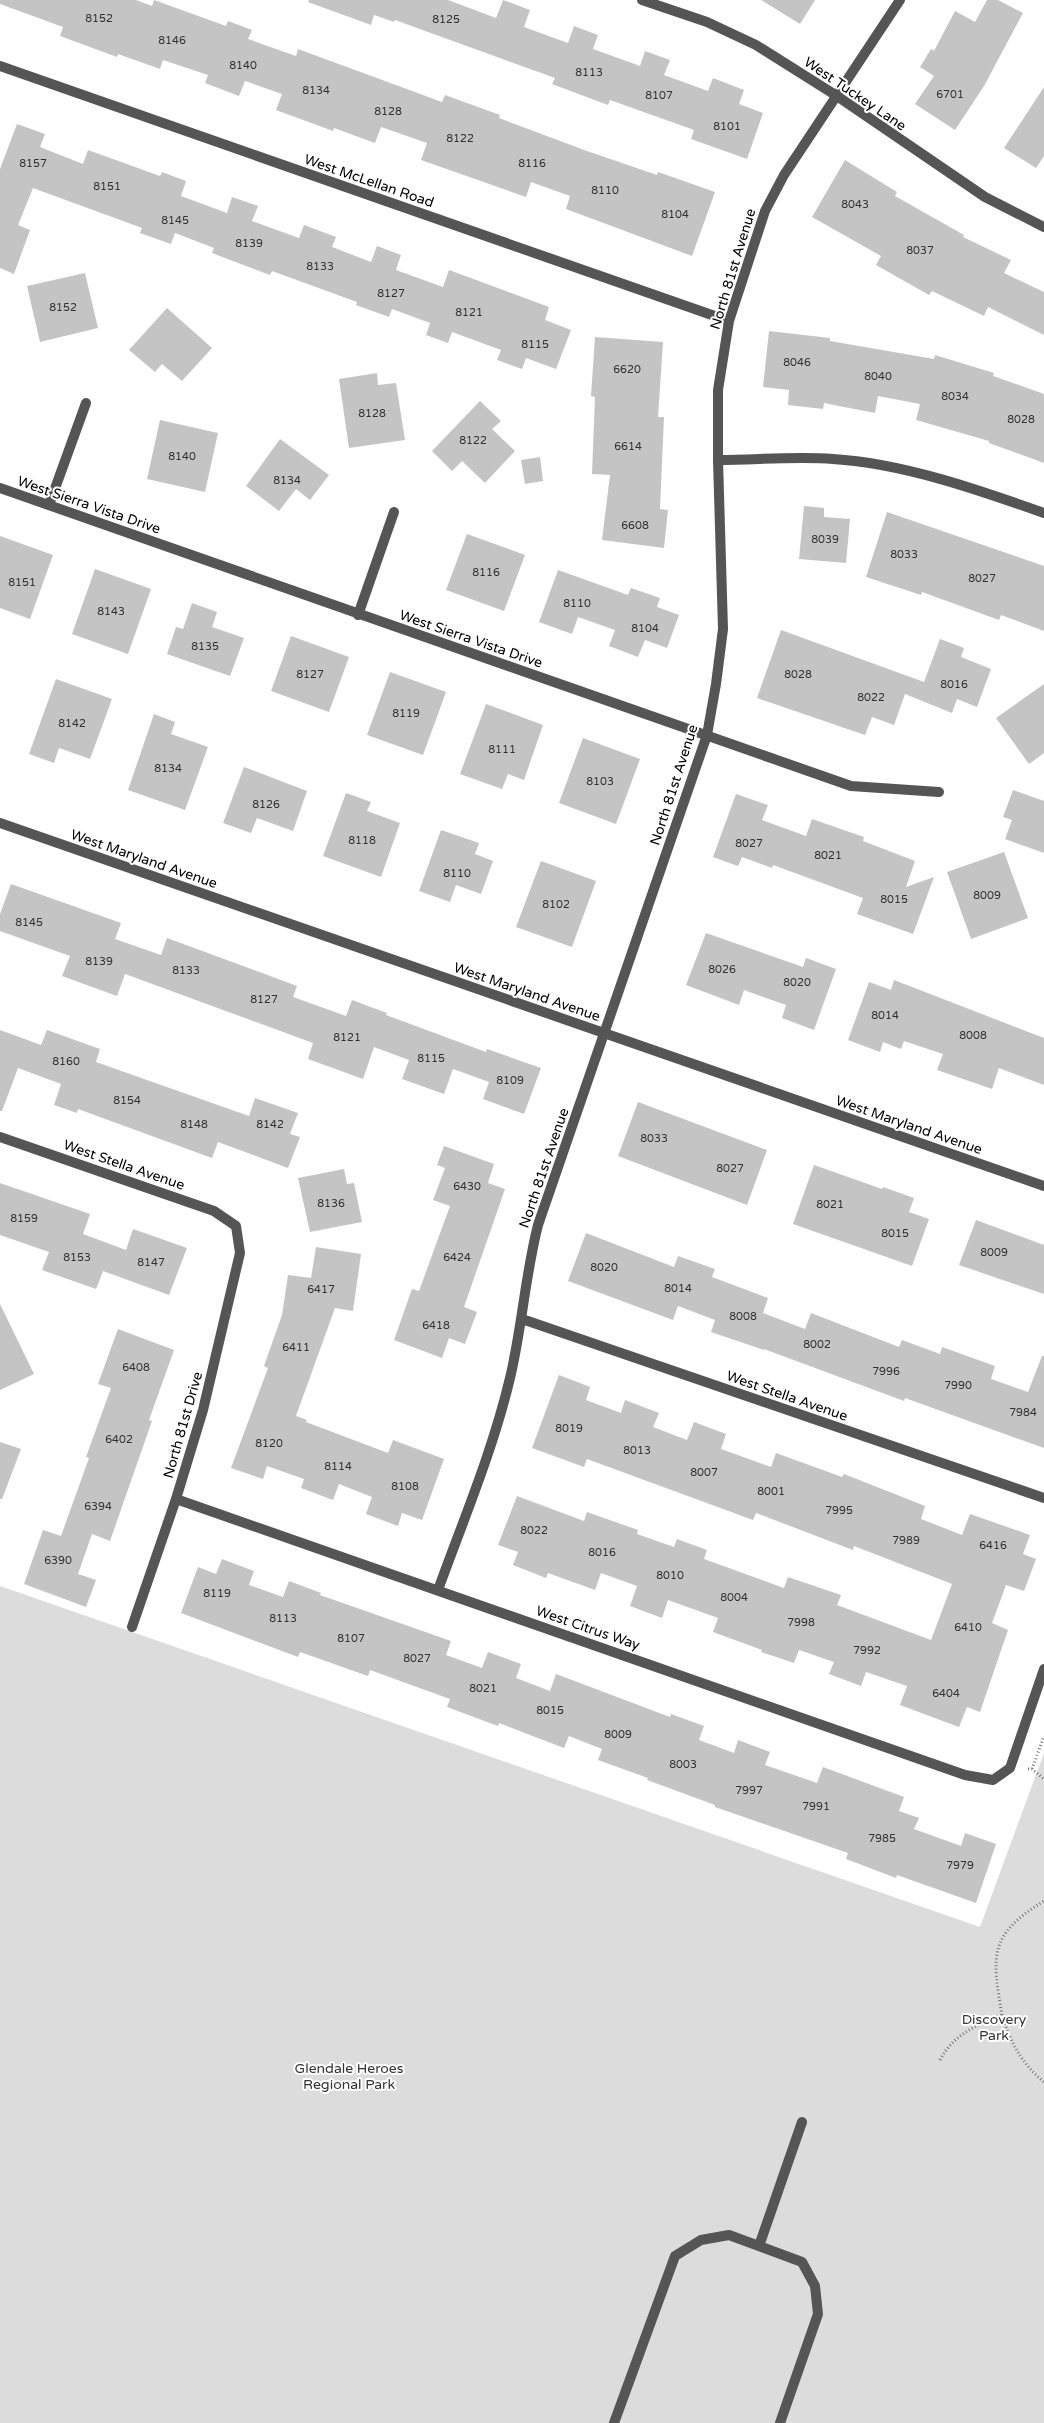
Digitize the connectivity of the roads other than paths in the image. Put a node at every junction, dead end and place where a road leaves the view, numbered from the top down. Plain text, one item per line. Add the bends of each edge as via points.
1 (642, 0) edge
2 (900, 0) edge
3 (0, 66) edge
4 (837, 96) junction
5 (1044, 227) edge
6 (729, 320) junction
7 (86, 403) dead end
8 (718, 460) junction
9 (0, 488) edge
10 (49, 505) junction
11 (394, 512) dead end
12 (1044, 513) edge
13 (358, 615) junction
14 (707, 735) junction
15 (938, 792) dead end
16 (0, 823) edge
17 (604, 1033) junction
18 (0, 1137) edge
19 (1044, 1186) edge
20 (236, 1226) joint
21 (522, 1319) junction
22 (1044, 1498) edge
23 (176, 1499) junction
24 (438, 1590) junction
25 (132, 1627) dead end
26 (1044, 1670) edge
27 (802, 2122) dead end
28 (759, 2246) junction
29 (614, 2423) edge
30 (780, 2423) edge

1 - 4 street, West Tuckey Lane via 707,22 756,44
2 - 4 street, North 81st Avenue
3 - 6 street, West McLellan Road
4 - 5 street, West Tuckey Lane via 985,197
4 - 6 street, North 81st Avenue via 784,175 765,211
6 - 8 street, North 81st Avenue via 718,390
7 - 10 street
8 - 12 street via 833,459 893,468 946,481
8 - 14 street, North 81st Avenue via 723,629
9 - 10 street, West Sierra Vista Drive
10 - 13 street, West Sierra Vista Drive
11 - 13 street
13 - 14 street, West Sierra Vista Drive
14 - 15 street, West Sierra Vista Drive via 851,786
14 - 17 street, North 81st Avenue
16 - 17 street, West Maryland Avenue
17 - 19 street, West Maryland Avenue
17 - 21 street, North 81st Avenue via 538,1226 528,1262
18 - 20 street, West Stella Avenue via 214,1211
20 - 23 street, North 81st Drive via 240,1253 202,1410
21 - 22 street, West Stella Avenue
21 - 24 street, North 81st Avenue via 510,1379 496,1425
23 - 24 street, West Citrus Way
23 - 25 street, North 81st Drive
24 - 26 street, West Citrus Way via 965,1774 993,1780 1010,1768
27 - 28 street
28 - 29 street via 730,2235 701,2240 675,2256
28 - 30 street via 802,2262 815,2286 818,2314

